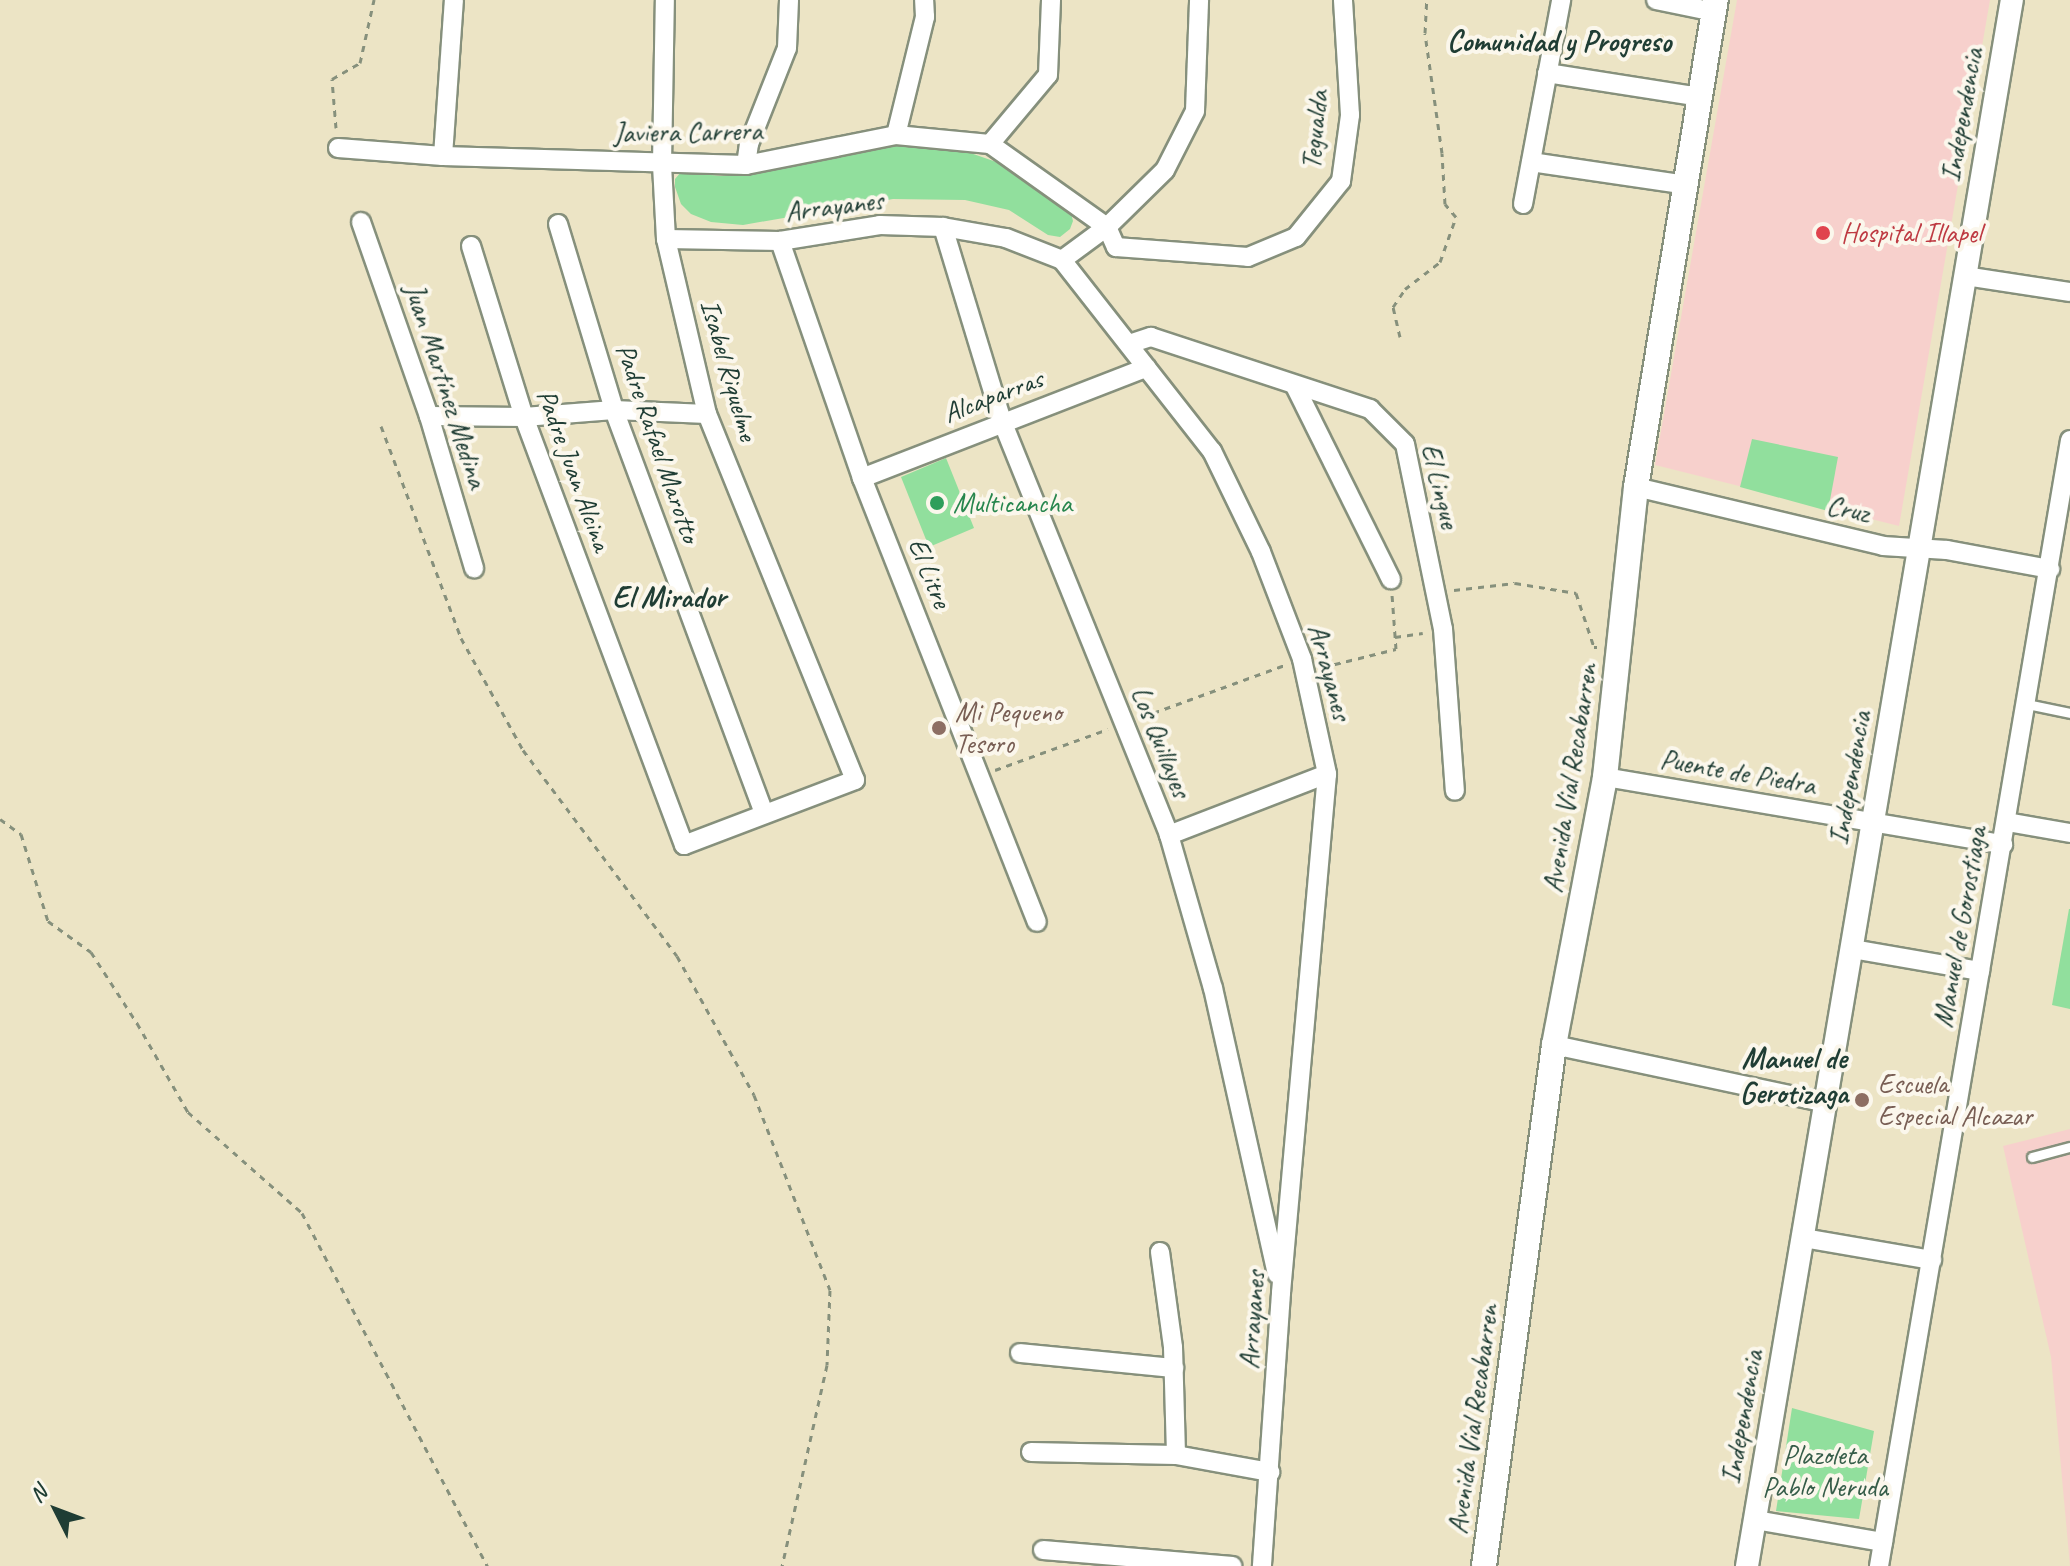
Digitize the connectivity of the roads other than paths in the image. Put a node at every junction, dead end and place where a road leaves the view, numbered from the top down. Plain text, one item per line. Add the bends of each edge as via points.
1 (454, 0) edge
2 (665, 0) edge
3 (789, 0) edge
4 (924, 0) edge
5 (1051, 0) edge
6 (1199, 0) edge
7 (1343, 0) edge
8 (1561, 0) edge
9 (1656, 0) edge
10 (2012, 0) edge
11 (1715, 6) edge
12 (1547, 73) junction
13 (1701, 97) junction
14 (896, 135) junction
15 (990, 144) junction
16 (338, 148) road end
17 (443, 156) junction
18 (1531, 162) junction
19 (662, 164) junction
20 (746, 165) junction
21 (1686, 185) junction
22 (1523, 204) dead end
23 (361, 222) dead end
24 (558, 224) dead end
25 (943, 227) junction
26 (1107, 227) junction
27 (666, 239) junction
28 (780, 241) junction
29 (471, 246) dead end
30 (1062, 260) junction
31 (1965, 276) junction
32 (2070, 292) edge
33 (1129, 344) junction
34 (1146, 368) junction
35 (1295, 386) junction
36 (614, 410) junction
37 (707, 414) junction
38 (429, 416) junction
39 (524, 417) junction
40 (1002, 421) junction
41 (2070, 440) edge
42 (862, 478) junction
43 (1636, 487) junction
44 (1919, 550) junction
45 (474, 568) dead end
46 (2050, 569) junction
47 (1391, 579) road end
48 (2027, 704) junction
49 (2070, 713) edge
50 (1327, 774) junction
51 (1605, 777) junction
52 (1455, 791) dead end
53 (764, 814) junction
54 (2007, 822) junction
55 (1873, 823) junction
56 (2070, 833) edge
57 (1169, 835) junction
58 (2003, 844) junction
59 (1037, 922) dead end
60 (1852, 949) junction
61 (1980, 971) junction
62 (1554, 1045) junction
63 (1826, 1103) junction
64 (2070, 1147) edge
65 (2032, 1157) dead end
66 (1803, 1238) junction
67 (1160, 1252) dead end
68 (1932, 1260) junction
69 (1281, 1293) junction
70 (1020, 1353) dead end
71 (1174, 1368) junction
72 (1031, 1452) dead end
73 (1176, 1455) junction
74 (1270, 1472) junction
75 (1755, 1520) junction
76 (1883, 1542) junction
77 (1043, 1550) dead end
78 (1232, 1566) edge
79 (1262, 1566) edge
80 (1484, 1566) edge
81 (1747, 1566) edge
82 (1879, 1566) edge

1 - 17 street
2 - 19 street, Isabel Riquelme
3 - 20 street via 787,48 749,144
4 - 14 street via 925,17
5 - 15 street via 1048,75
6 - 26 street via 1195,111 1165,170
7 - 26 street, Tegualda via 1350,115 1341,181 1296,237 1248,257 1116,247
8 - 12 street
9 - 11 street
10 - 31 street, Independencia
11 - 13 main road, Avenida Vial Recabarren
12 - 13 street
12 - 18 street
13 - 21 main road, Avenida Vial Recabarren
14 - 15 street, Javiera Carrera
14 - 20 street, Javiera Carrera
15 - 26 street, Javiera Carrera
16 - 17 street, Javiera Carrera
17 - 19 street, Javiera Carrera
18 - 21 street
18 - 22 street
19 - 20 street, Javiera Carrera
19 - 27 street, Isabel Riquelme
21 - 43 main road, Avenida Vial Recabarren
23 - 38 street, Juan Martínez Medina
24 - 36 street, Padre Rafael Marotto
25 - 28 street, Arrayanes via 880,225
25 - 30 street, Arrayanes via 1006,238
25 - 40 street, Los Quillayes
26 - 30 street
27 - 28 street, Arrayanes
27 - 37 street, Isabel Riquelme
28 - 42 street, El Litre
29 - 39 street, Padre Juan Alcina
30 - 33 street, Arrayanes
31 - 32 street
31 - 44 street, Independencia
33 - 34 street, Arrayanes
33 - 35 street, El Lingue via 1151,337
34 - 40 street, Alcaparras
34 - 50 street, Arrayanes via 1212,451 1261,552 1305,672
35 - 47 street
35 - 52 street, El Lingue via 1370,409 1405,444 1443,629
36 - 37 street
36 - 39 street
36 - 53 street, Padre Rafael Marotto
37 - 53 street, Isabel Riquelme via 855,780
38 - 39 street
38 - 45 street, Juan Martínez Medina
39 - 53 street, Padre Juan Alcina via 684,845
40 - 42 street, Alcaparras
40 - 57 street, Los Quillayes
41 - 46 street, Manuel de Gorostiaga
42 - 59 street, El Litre
43 - 44 street, Cruz
43 - 51 main road, Avenida Vial Recabarren
44 - 46 street, Cruz via 1947,550
44 - 55 street, Independencia
46 - 48 street, Manuel de Gorostiaga
48 - 49 lane
48 - 54 street, Manuel de Gorostiaga
50 - 57 street
50 - 69 street, Arrayanes
51 - 55 street, Puente de Piedra
51 - 62 main road, Avenida Vial Recabarren
54 - 56 street
54 - 58 street, Manuel de Gorostiaga
55 - 58 street, Puente de Piedra
55 - 60 street, Independencia
57 - 69 street, Los Quillayes via 1213,988
58 - 61 street, Manuel de Gorostiaga
60 - 61 street
60 - 63 street, Independencia
61 - 68 street, Manuel de Gorostiaga
62 - 63 street
62 - 80 main road, Avenida Vial Recabarren
63 - 66 street, Independencia
64 - 65 lane
66 - 68 street
66 - 75 street, Independencia
67 - 71 street
68 - 76 street, Manuel de Gorostiaga
69 - 74 street, Arrayanes
70 - 71 street
71 - 73 street
72 - 73 street
73 - 74 street
74 - 79 street, Arrayanes
75 - 76 street
75 - 81 street, Independencia
76 - 82 street, Manuel de Gorostiaga
77 - 78 street

